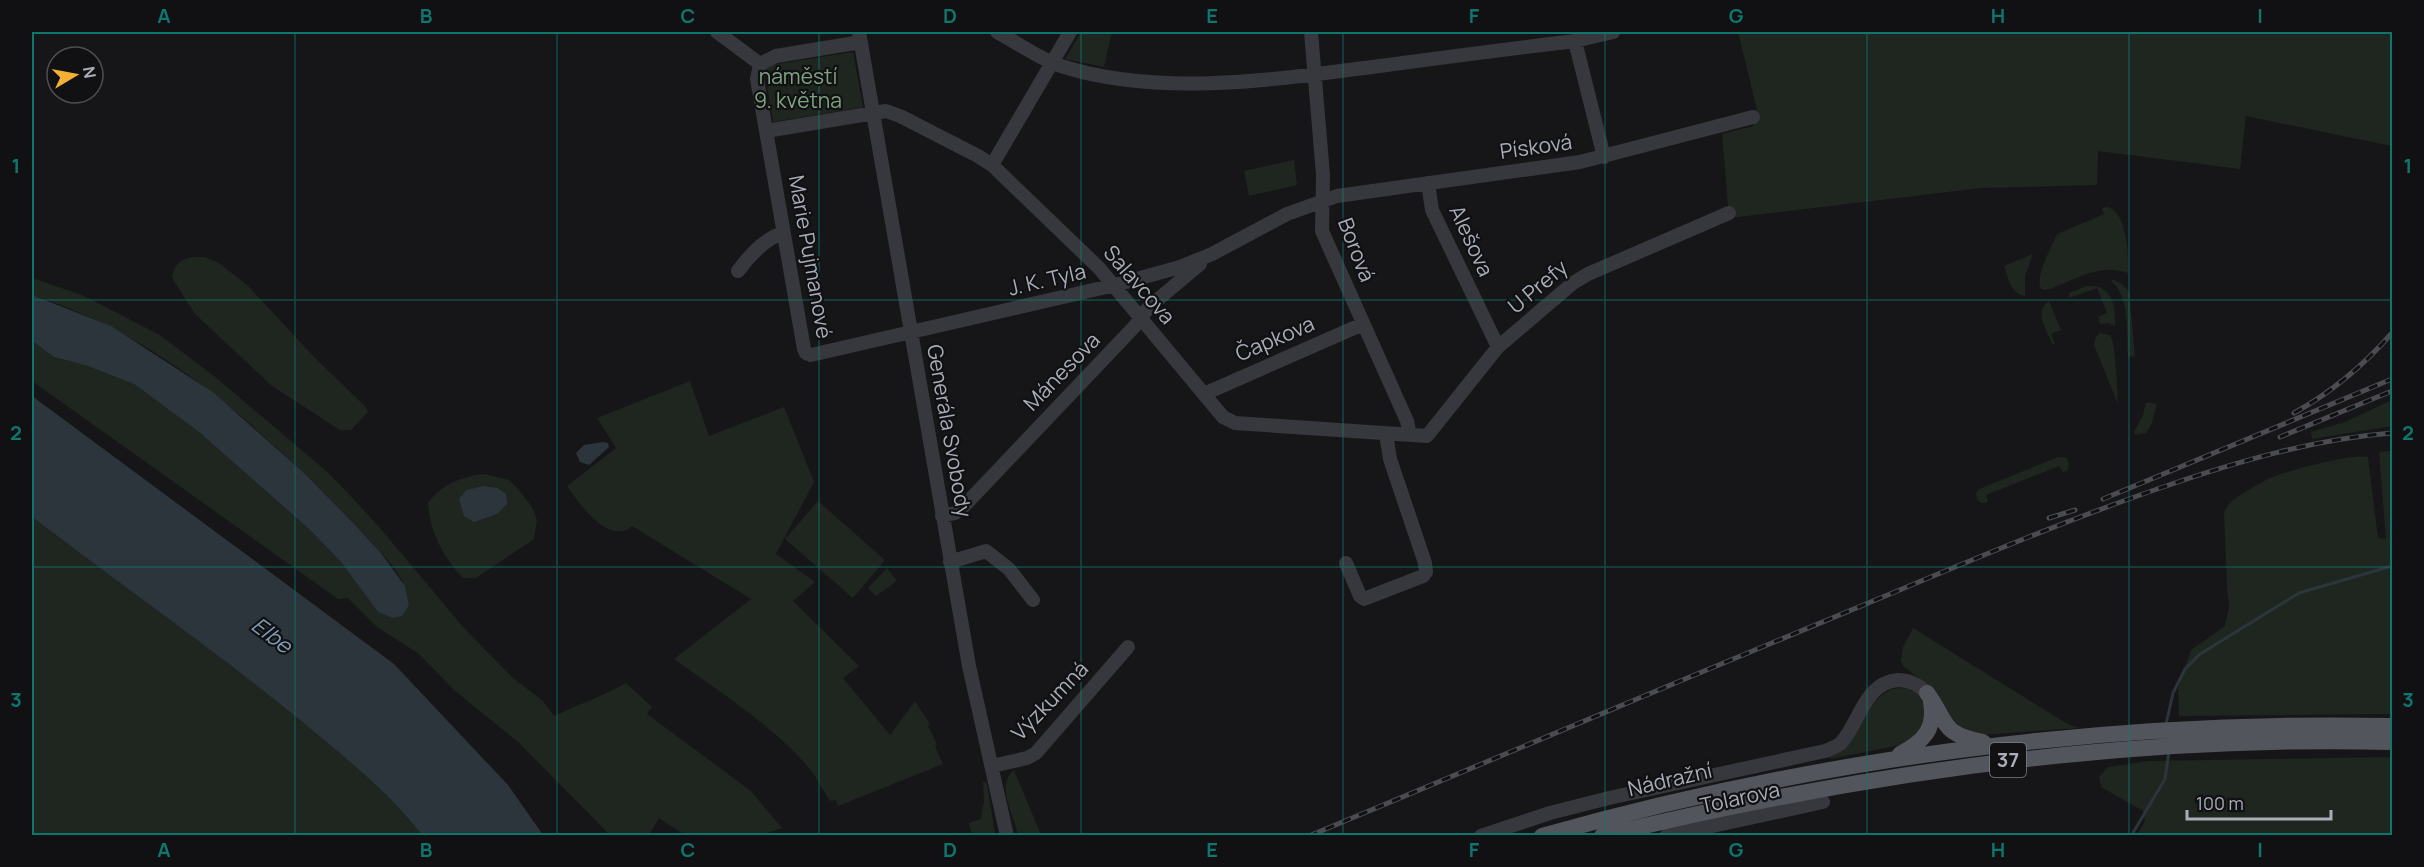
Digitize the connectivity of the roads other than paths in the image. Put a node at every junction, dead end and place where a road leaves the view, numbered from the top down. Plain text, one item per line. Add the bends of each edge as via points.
1 (717, 32) edge
2 (997, 32) edge
3 (1070, 32) edge
4 (1311, 32) edge
5 (1613, 32) edge
6 (860, 37) edge
7 (1579, 37) edge
8 (1052, 63) junction
9 (760, 64) junction
10 (1315, 74) junction
11 (873, 112) junction
12 (1753, 117) dead end
13 (766, 131) junction
14 (1604, 157) junction
15 (992, 165) junction
16 (1428, 183) junction
17 (1322, 201) junction
18 (1729, 213) dead end
19 (783, 233) junction
20 (1212, 254) junction
21 (738, 271) dead end
22 (1115, 285) junction
23 (1140, 318) junction
24 (1364, 324) junction
25 (911, 334) junction
26 (1498, 347) junction
27 (1204, 394) junction
28 (1386, 434) junction
29 (1410, 435) junction
30 (942, 516) junction
31 (950, 562) junction
32 (1346, 563) dead end
33 (1033, 600) dead end
34 (1128, 647) dead end
35 (1927, 693) junction
36 (2392, 726) edge
37 (2189, 736) junction
38 (2146, 739) junction
39 (2392, 742) edge
40 (1998, 745) junction
41 (1891, 759) junction
42 (992, 766) junction
43 (1823, 802) dead end
44 (1007, 836) edge
45 (1481, 836) edge
46 (1542, 836) edge
47 (1602, 836) edge
48 (1666, 836) edge

1 - 9 street
2 - 8 street
3 - 8 street
4 - 10 street, Borová
5 - 7 street
6 - 9 street via 776,56
6 - 11 street, Generála Svobody
7 - 10 street
7 - 14 street
8 - 10 street via 1083,72 1156,81 1239,82
8 - 15 street
9 - 13 street, Marie Pujmanové via 757,79
10 - 17 street, Borová
11 - 13 street
11 - 15 street, Salavcova via 895,114
11 - 25 street, Generála Svobody
12 - 14 street, Písková
13 - 19 street, Marie Pujmanové
14 - 16 street, Písková
15 - 22 street, Salavcova
16 - 17 street, Písková
16 - 26 street, Alešova via 1432,210
17 - 20 street, J. K. Tyla via 1287,214
17 - 24 street, Borová via 1324,237
18 - 26 street, U Prefy via 1580,278
19 - 21 street via 766,243
19 - 25 street, Marie Pujmanové via 806,353 813,355
20 - 22 street, J. K. Tyla
20 - 23 street, Mánesova
22 - 23 street, Salavcova
22 - 25 street, J. K. Tyla
23 - 27 street, Salavcova
23 - 30 street, Mánesova via 964,506
24 - 27 street, Čapkova
24 - 29 street, Borová
25 - 30 street, Generála Svobody
26 - 29 street, U Prefy via 1429,434
27 - 28 street, Salavcova via 1223,417 1234,423
28 - 29 street, Salavcova
28 - 32 street via 1390,459 1426,572 1364,599
30 - 31 street, Generála Svobody
31 - 33 street via 986,551 1009,569
31 - 42 street, Generála Svobody
34 - 42 street, Výzkumná via 1035,753
35 - 40 main road via 1954,733
35 - 41 main road via 1932,715 1929,732 1916,745
35 - 45 street via 1905,680 1880,686 1869,696 1841,742 1825,751 1609,798
36 - 37 main road, 37
37 - 38 main road, 37
37 - 39 main road, 37
38 - 40 main road, 37
38 - 47 main road, Nádražní / 37 via 1762,799
40 - 41 main road, 37
41 - 46 main road, Nádražní / 37 via 1680,800
42 - 44 street, Generála Svobody
43 - 48 street, Tolarova

